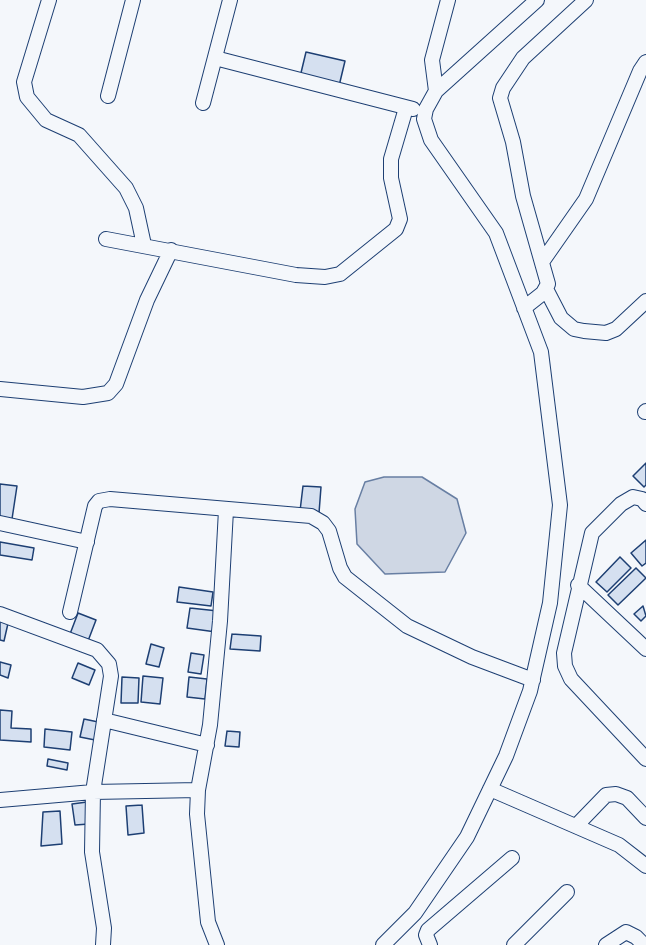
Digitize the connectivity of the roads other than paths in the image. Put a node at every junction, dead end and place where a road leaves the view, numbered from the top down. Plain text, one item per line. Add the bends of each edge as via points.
1 (49, 0) edge
2 (133, 0) edge
3 (230, 0) edge
4 (448, 0) edge
5 (516, 0) edge
6 (537, 0) edge
7 (586, 0) edge
8 (526, 11) junction
9 (215, 58) junction
10 (646, 62) edge
11 (436, 91) junction
12 (108, 96) dead end
13 (203, 103) dead end
14 (406, 108) junction
15 (426, 109) junction
16 (106, 239) dead end
17 (144, 245) junction
18 (171, 250) junction
19 (542, 262) junction
20 (546, 289) junction
21 (646, 301) edge
22 (524, 308) junction
23 (0, 388) edge
24 (646, 504) edge
25 (226, 510) junction
26 (0, 523) edge
27 (87, 542) junction
28 (578, 585) junction
29 (70, 612) dead end
30 (0, 614) edge
31 (646, 649) edge
32 (533, 680) junction
33 (104, 720) junction
34 (207, 745) junction
35 (646, 759) edge
36 (490, 789) junction
37 (198, 790) junction
38 (93, 792) junction
39 (0, 800) edge
40 (646, 818) edge
41 (576, 826) junction
42 (512, 858) dead end
43 (646, 866) edge
44 (567, 892) dead end
45 (103, 945) edge
46 (217, 945) edge
47 (384, 945) edge
48 (430, 945) edge
49 (514, 945) edge
50 (606, 945) edge
51 (644, 945) edge

1 - 17 street via 24,82 27,97 46,120 79,135 126,188 136,208
2 - 12 street
3 - 9 street
4 - 11 street via 431,66
5 - 8 street
6 - 8 street
7 - 19 street via 523,58 500,98
8 - 11 street
9 - 13 street
9 - 14 street
10 - 19 street via 586,199
11 - 15 street
14 - 15 street
14 - 18 street via 391,159 400,219 396,229 340,274 296,275
15 - 22 street via 424,119 431,140 495,233
16 - 17 street
17 - 18 street
18 - 23 street via 147,300 116,384 108,393 83,397
19 - 20 street
20 - 21 street via 561,318 574,329 584,331 606,333 616,329
20 - 22 street
22 - 32 street via 541,352 560,505 550,603
24 - 28 street via 633,497 592,533
25 - 27 street via 99,501
25 - 32 street via 311,516 329,531 345,577 407,626
25 - 34 street
26 - 27 street
27 - 29 street
28 - 31 street
28 - 35 street via 564,653 565,666 571,679
30 - 33 street via 97,650 104,657 111,676
32 - 36 street
33 - 34 street
33 - 38 street
34 - 37 street
36 - 41 street
36 - 47 street via 460,847 415,913
37 - 38 street
37 - 46 street via 207,922
38 - 39 street
38 - 45 street via 93,852
40 - 41 street via 627,798 606,795
41 - 43 street via 619,845
42 - 48 street via 428,930
44 - 49 street
50 - 51 street via 626,932

